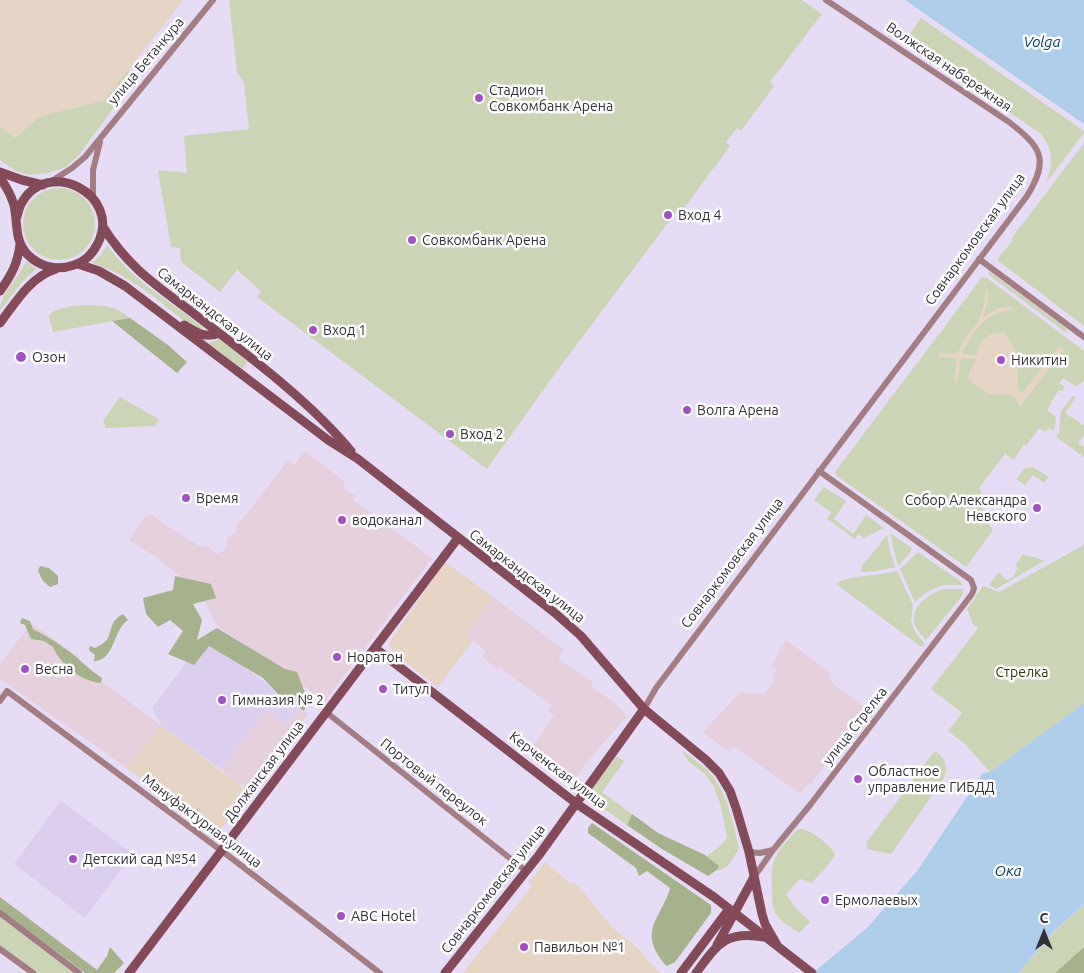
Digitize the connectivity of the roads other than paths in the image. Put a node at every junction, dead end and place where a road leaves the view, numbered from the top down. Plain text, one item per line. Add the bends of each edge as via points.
1 (213, 0) edge
2 (826, 0) edge
3 (100, 140) junction
4 (1040, 170) joint
5 (0, 172) edge
6 (0, 178) edge
7 (46, 184) junction
8 (92, 197) junction
9 (16, 219) junction
10 (102, 227) junction
11 (20, 244) junction
12 (979, 259) junction
13 (78, 264) junction
14 (58, 268) junction
15 (0, 291) edge
16 (172, 322) junction
17 (0, 323) edge
18 (219, 333) junction
19 (1084, 337) edge
20 (358, 459) junction
21 (819, 471) junction
22 (458, 538) junction
23 (376, 648) junction
24 (0, 701) edge
25 (644, 709) junction
26 (326, 712) junction
27 (577, 804) junction
28 (221, 850) junction
29 (773, 850) junction
30 (749, 852) junction
31 (526, 871) junction
32 (754, 877) junction
33 (732, 911) junction
34 (0, 913) edge
35 (764, 937) junction
36 (717, 945) junction
37 (777, 945) junction
38 (0, 949) edge
39 (33, 973) edge
40 (79, 973) edge
41 (129, 973) edge
42 (380, 973) edge
43 (445, 973) edge
44 (681, 973) edge
45 (696, 973) edge
46 (812, 973) edge

1 - 3 street, улица Бетанкура
2 - 4 street, Волжская набережная via 1016,127 1036,148
3 - 7 street, улица Бетанкура via 79,163
3 - 8 street, улица Бетанкура via 93,170
4 - 12 street, Совнаркомовская улица via 1027,196
5 - 7 main road
6 - 9 main road via 13,203
7 - 8 main road via 73,184
7 - 9 main road via 30,192
8 - 10 main road via 100,211
9 - 11 main road
10 - 13 main road via 95,249
10 - 18 main road, Самаркандская улица via 132,266
11 - 14 main road via 36,261
11 - 15 main road via 18,259
12 - 19 street
12 - 21 street, Совнаркомовская улица
13 - 14 main road
13 - 16 main road, Самаркандская улица via 113,278
14 - 17 main road via 33,281
16 - 18 main road via 181,323 205,336
16 - 20 main road, Самаркандская улица
18 - 20 main road, Самаркандская улица via 337,433
20 - 22 main road, Самаркандская улица
21 - 25 street, Совнаркомовская улица via 656,688
21 - 29 street, улица Стрелка via 971,580 974,588
22 - 23 main road, Должанская улица
22 - 25 main road, Самаркандская улица via 581,636
23 - 26 main road, Должанская улица
23 - 27 main road, Керченская улица
24 - 28 street, Мануфактурная улица via 7,691
25 - 27 main road, Совнаркомовская улица
25 - 30 main road, Самаркандская улица via 719,773 730,791
26 - 28 main road, Должанская улица
26 - 31 street, Портовый переулок
27 - 31 main road, Совнаркомовская улица
27 - 33 main road, Керченская улица
28 - 41 main road, Должанская улица
28 - 42 street, Мануфактурная улица
29 - 30 street
29 - 32 street, улица Стрелка
30 - 32 main road, Самаркандская улица
31 - 43 main road, Совнаркомовская улица
32 - 33 main road
32 - 37 main road, Самаркандская улица via 765,924
33 - 35 main road, Керченская улица
33 - 36 main road
33 - 44 main road
34 - 40 street
35 - 36 main road via 741,936
35 - 37 main road, Керченская улица
36 - 45 main road
37 - 46 main road
38 - 39 street

